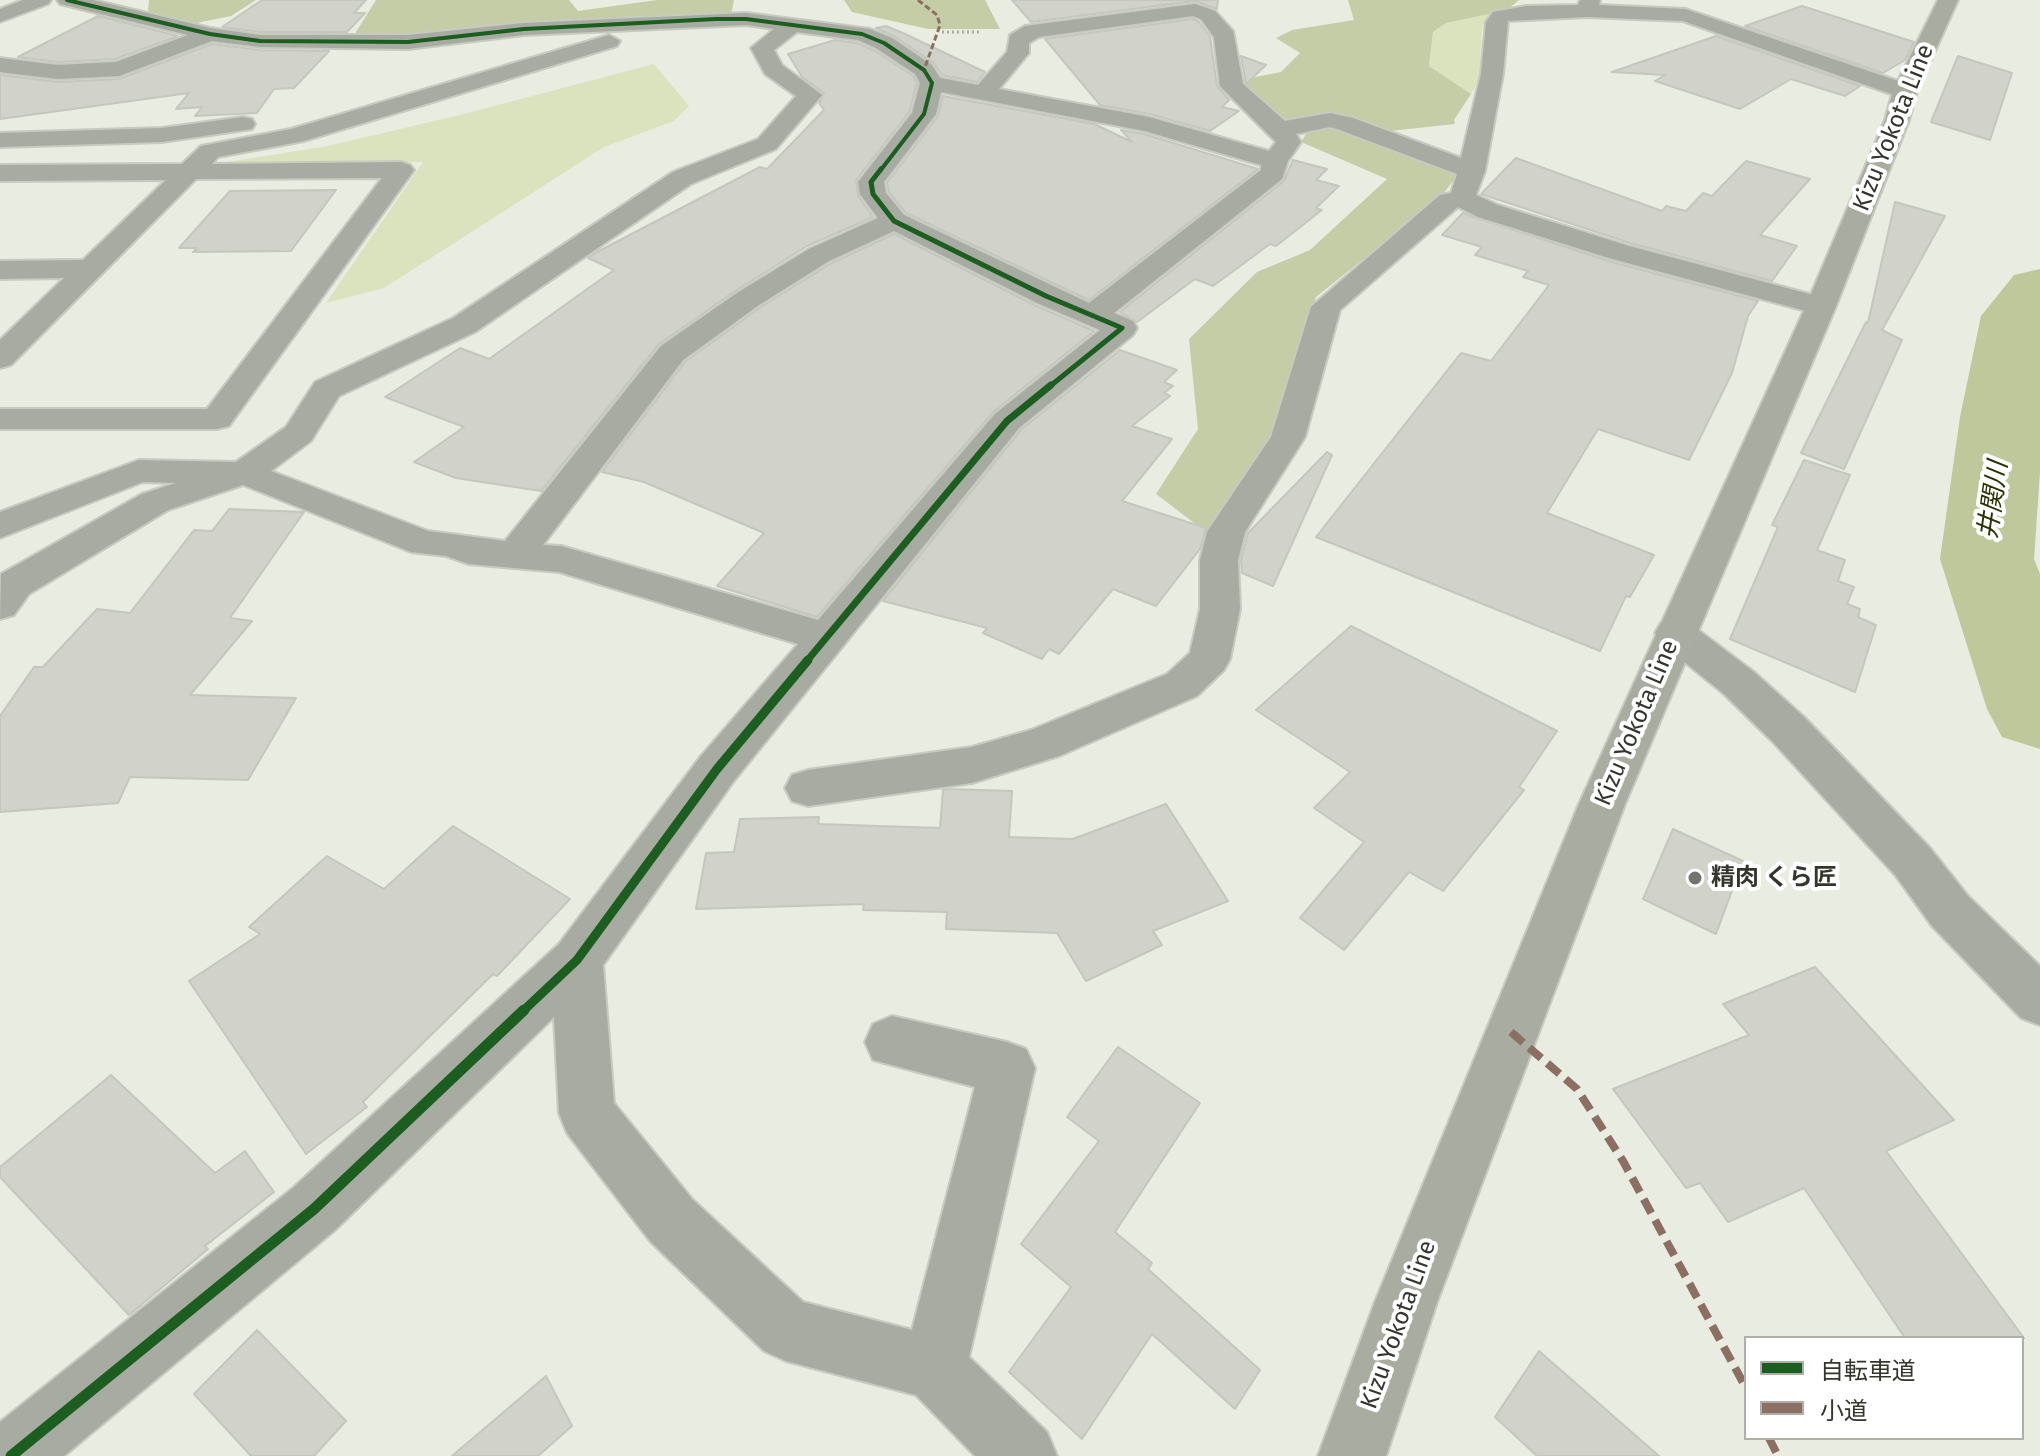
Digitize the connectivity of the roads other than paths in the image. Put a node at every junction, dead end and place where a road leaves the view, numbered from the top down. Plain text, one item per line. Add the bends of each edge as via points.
1 (41, 0) edge
2 (67, 0) edge
3 (1661, 0) edge
4 (1948, 0) edge
5 (1588, 5) edge
6 (1685, 15) junction
7 (0, 16) edge
8 (638, 21) junction
9 (794, 24) junction
10 (210, 34) junction
11 (475, 36) junction
12 (427, 63) dead end
13 (0, 65) edge
14 (390, 83) dead end
15 (932, 83) junction
16 (985, 91) junction
17 (1905, 91) junction
18 (1282, 132) junction
19 (0, 140) edge
20 (1275, 161) junction
21 (189, 172) junction
22 (0, 173) edge
23 (1466, 184) junction
24 (894, 221) junction
25 (91, 269) junction
26 (0, 270) edge
27 (1821, 306) junction
28 (1093, 315) junction
29 (0, 358) edge
30 (0, 419) edge
31 (244, 473) junction
32 (0, 526) edge
33 (514, 556) junction
34 (0, 605) edge
35 (1675, 633) junction
36 (828, 638) junction
37 (808, 788) dead end
38 (577, 960) junction
39 (2040, 1001) edge
40 (892, 1042) dead end
41 (934, 1368) junction
42 (11, 1456) edge
43 (1023, 1456) edge
44 (1352, 1456) edge

1 - 7 street
2 - 10 street
3 - 6 street
4 - 17 main road, Kizu Yokota Line
5 - 6 street
5 - 23 street via 1500,16
6 - 17 street
8 - 9 street via 746,19
8 - 11 street
8 - 21 street via 634,33 295,136 210,151
9 - 15 street via 862,34 884,43 924,70
9 - 31 street via 762,48 773,69 810,95 767,144 682,178 464,325 327,389 299,434
10 - 11 street via 329,42
10 - 13 street via 119,69 58,72
11 - 12 street
14 - 19 street via 290,118 162,135
15 - 16 street
15 - 24 street via 924,114 871,182 873,194
16 - 18 street via 1018,53 1018,40 1033,31 1195,10 1208,15 1225,36 1232,86
16 - 20 street via 1149,124
17 - 27 main road, Kizu Yokota Line
18 - 20 street via 1289,142
18 - 23 street via 1314,121 1344,123
20 - 28 street via 1273,173
21 - 22 street
21 - 25 street
21 - 30 street via 401,170 217,419
23 - 27 street via 1488,211
23 - 37 street via 1326,307 1288,437 1226,532 1219,560 1220,609 1209,659 1182,685 1043,744 972,765
24 - 28 street
24 - 33 street via 819,255 672,353
25 - 26 street
25 - 29 street
27 - 35 main road, Kizu Yokota Line
28 - 36 street via 1122,328 1007,421
31 - 32 street via 139,471
31 - 33 street via 424,543
31 - 34 street via 155,502 15,584
33 - 36 street via 561,559
35 - 39 street via 1789,730 1913,862 1950,911
35 - 44 main road, Kizu Yokota Line via 1511,1032
36 - 38 street via 717,769
38 - 41 street via 587,1113 671,1220 786,1329
38 - 42 street via 314,1209
40 - 41 street via 1007,1068
41 - 43 street

